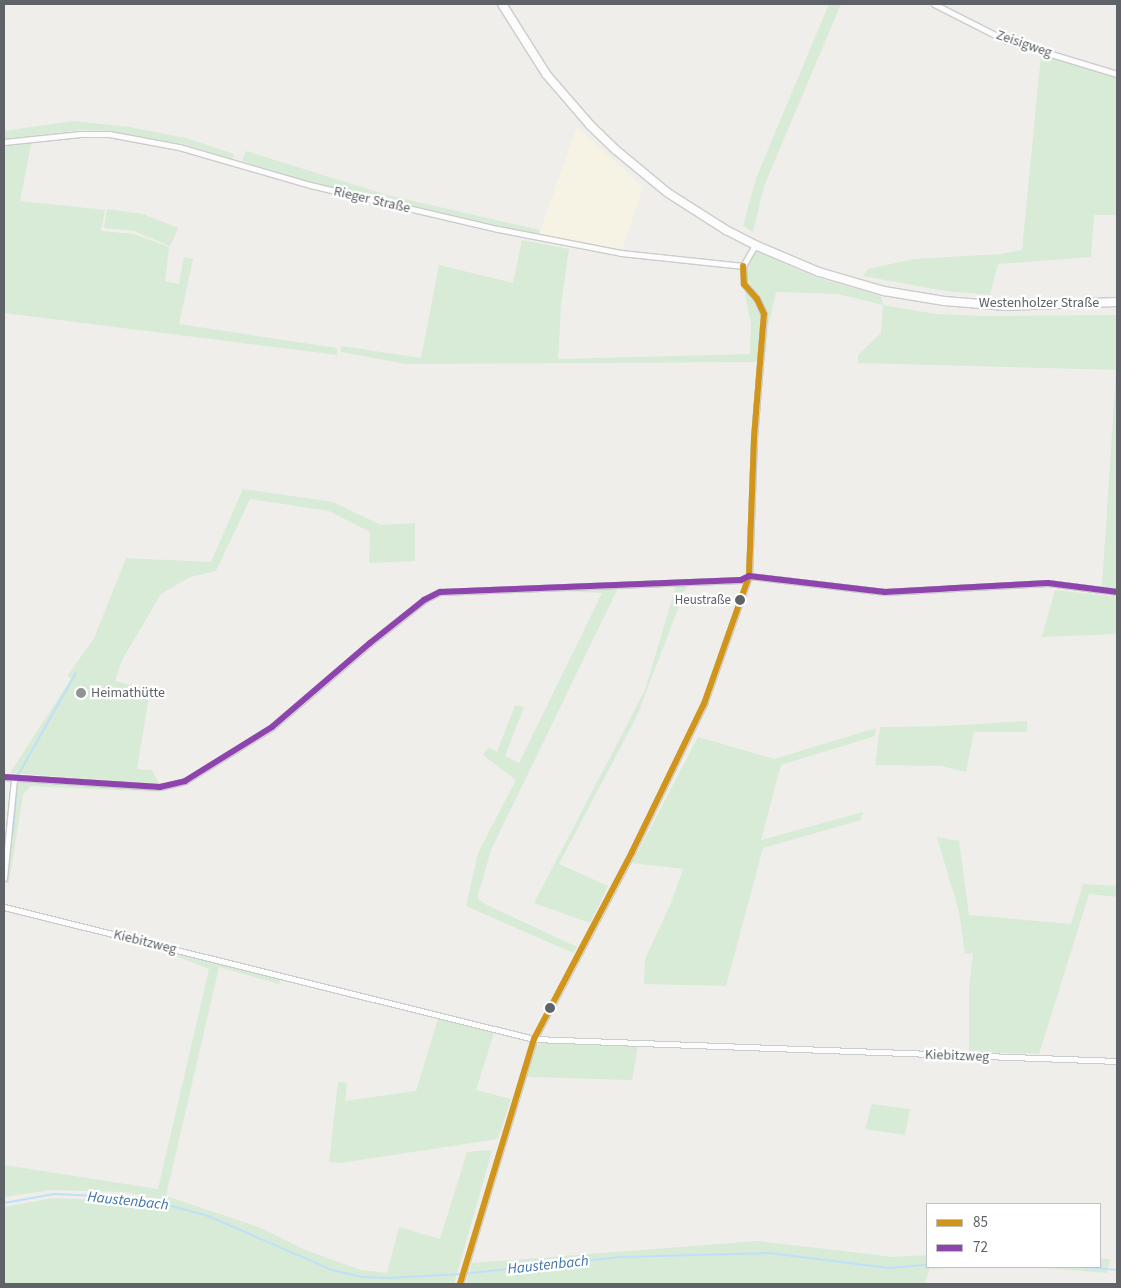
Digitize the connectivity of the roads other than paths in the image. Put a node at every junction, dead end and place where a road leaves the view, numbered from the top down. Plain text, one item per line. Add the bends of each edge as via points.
1 (502, 4) edge
2 (934, 4) edge
3 (1117, 74) edge
4 (4, 142) edge
5 (755, 245) junction
6 (743, 266) junction
7 (1117, 302) edge
8 (748, 576) junction
9 (1117, 592) edge
10 (4, 777) edge
11 (14, 779) junction
12 (4, 878) edge
13 (4, 907) edge
14 (534, 1039) junction
15 (1117, 1062) edge
16 (460, 1281) edge

1 - 5 main road, Westenholzer Straße via 546,74 616,150 668,193
2 - 3 street, Zeisigweg via 1005,40
4 - 6 street, Rieger Straße via 109,134 179,147 310,185 498,229 621,253
5 - 6 street
5 - 7 main road, Westenholzer Straße via 819,272 884,291 944,301 1006,306
6 - 8 street via 744,284 764,314
8 - 9 street via 885,592 1048,583
8 - 11 street via 741,580 440,592 424,600 370,643 272,727 185,781 160,787
8 - 14 street via 704,704 632,852
10 - 11 street
11 - 12 street
13 - 14 street, Kiebitzweg
14 - 15 street, Kiebitzweg
14 - 16 street

